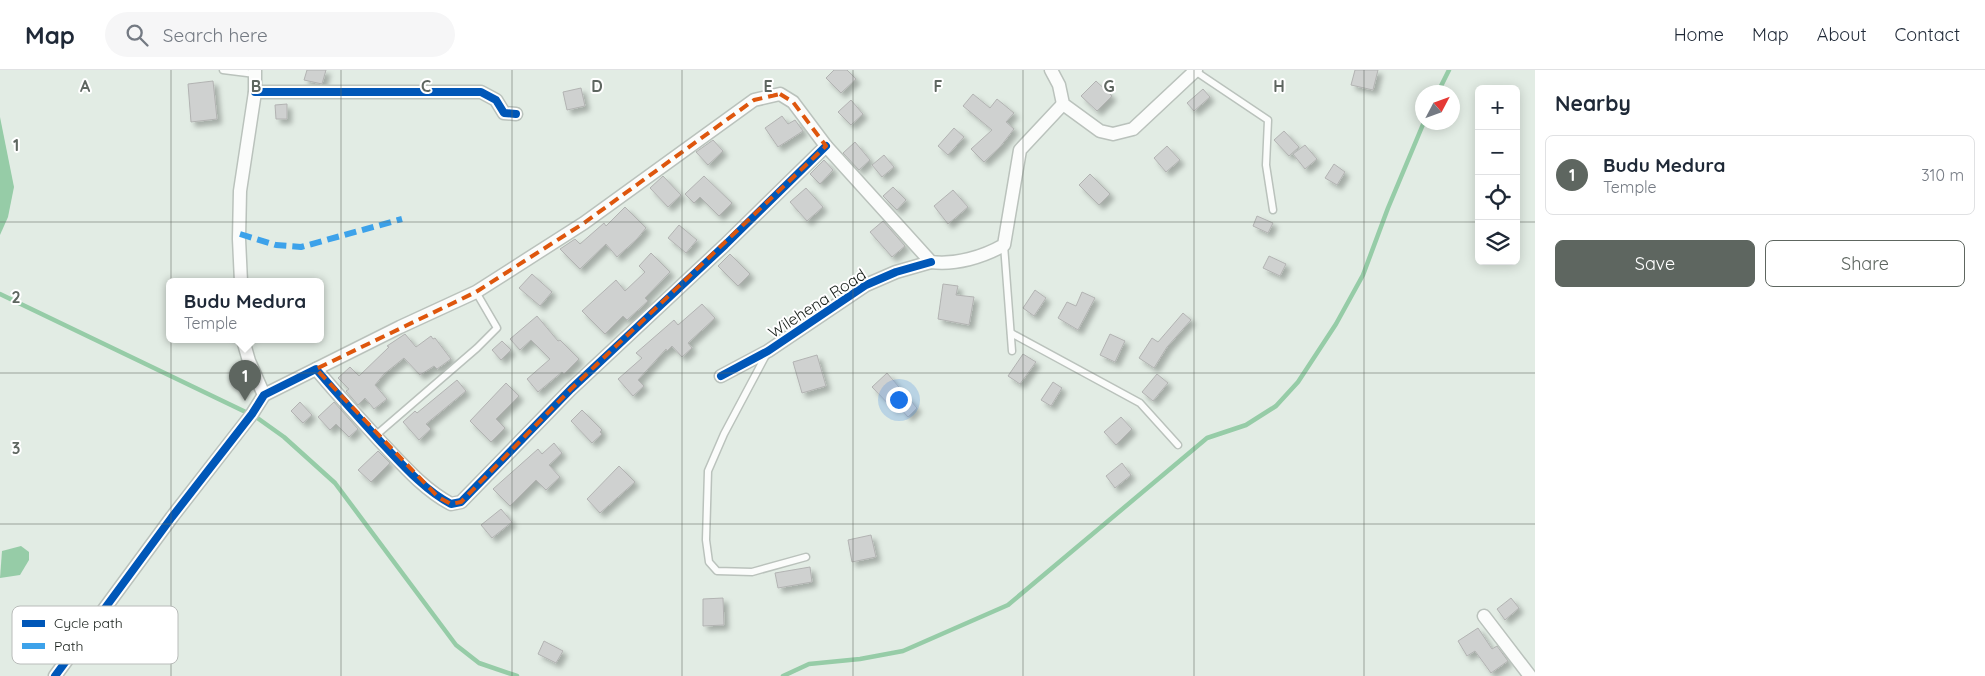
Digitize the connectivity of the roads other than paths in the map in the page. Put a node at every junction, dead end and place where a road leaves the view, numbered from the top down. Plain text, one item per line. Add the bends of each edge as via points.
1 (223, 70) edge
2 (1050, 70) edge
3 (1196, 70) edge
4 (255, 72) edge
5 (255, 92) junction
6 (1063, 104) junction
7 (516, 114) dead end
8 (826, 146) junction
9 (1273, 210) dead end
10 (1004, 245) junction
11 (931, 262) junction
12 (241, 278) edge
13 (476, 292) junction
14 (1011, 334) junction
15 (244, 343) edge
16 (768, 351) junction
17 (1012, 351) dead end
18 (316, 369) junction
19 (720, 376) dead end
20 (264, 395) junction
21 (375, 436) junction
22 (1178, 445) dead end
23 (806, 557) dead end
24 (107, 606) edge
25 (1484, 616) dead end
26 (64, 664) edge
27 (55, 676) edge
28 (1530, 676) edge

1 - 4 lane
2 - 6 street via 1059,85
3 - 6 street via 1133,129 1113,134 1100,131
3 - 9 lane via 1268,120 1266,165
4 - 5 street
5 - 7 street via 482,92 496,100 504,113
5 - 12 street via 240,191
6 - 10 street via 1020,150
8 - 11 street
8 - 13 street via 793,102 780,94 754,100 584,223
8 - 21 street via 571,389 461,502 451,504 438,497
10 - 11 street, Wilehena Road via 986,256
10 - 14 lane
11 - 16 street, Wilehena Road via 866,285
13 - 18 street
13 - 21 lane via 497,328
14 - 17 lane
14 - 22 lane via 1140,403
15 - 20 street
16 - 19 street, Wilehena Road
16 - 23 lane via 708,471 709,562 717,571 752,572
18 - 20 street
18 - 21 street
20 - 24 street
25 - 28 street
26 - 27 street

